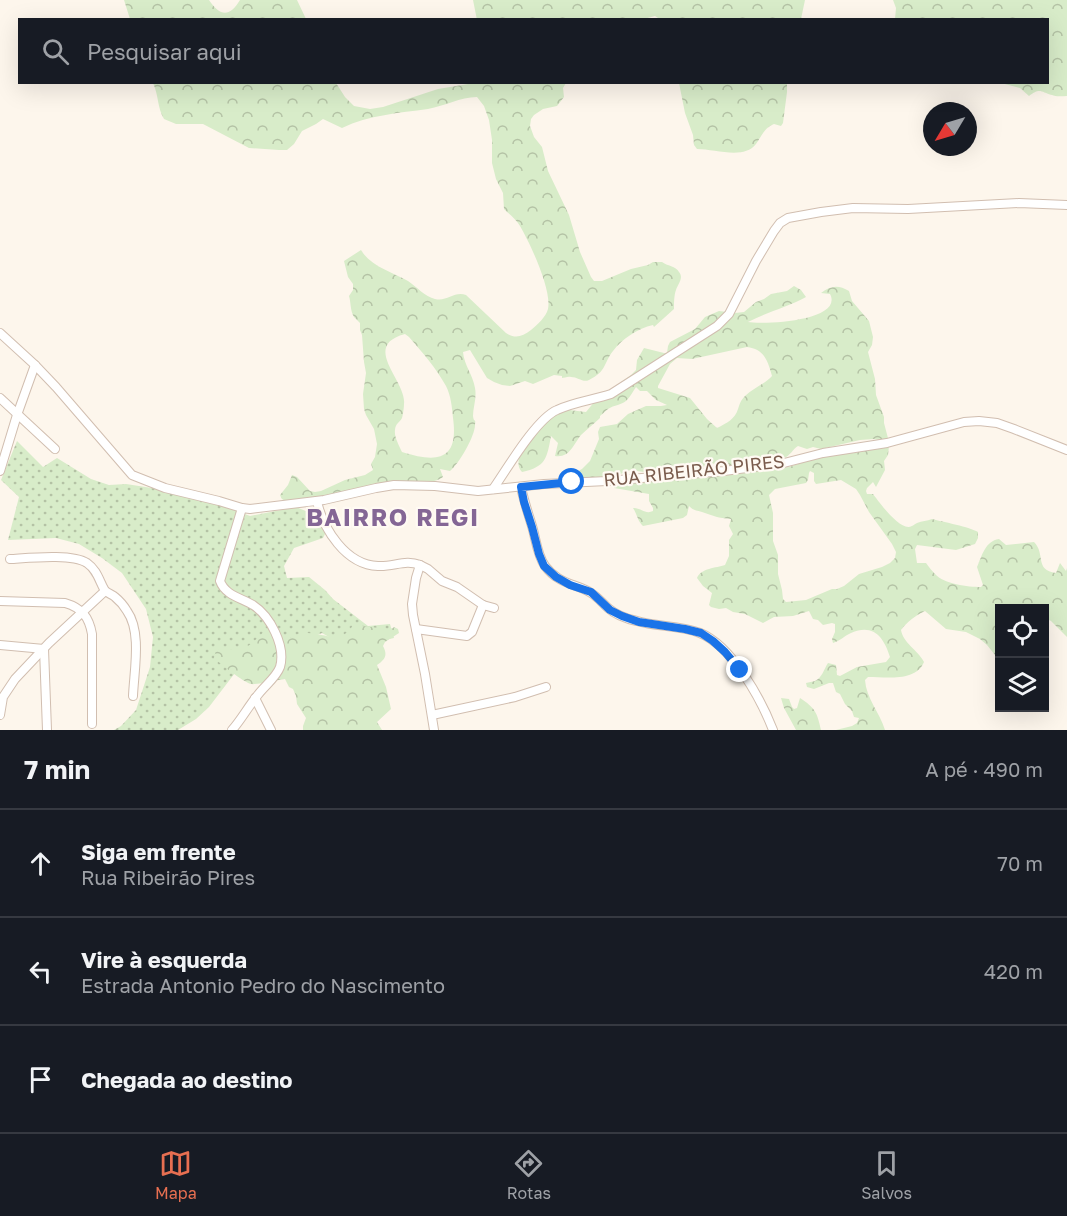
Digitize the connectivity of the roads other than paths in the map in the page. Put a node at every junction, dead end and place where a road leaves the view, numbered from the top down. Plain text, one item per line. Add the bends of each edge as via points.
1 (1067, 205) edge
2 (0, 333) edge
3 (35, 365) junction
4 (0, 398) edge
5 (17, 415) junction
6 (55, 449) dead end
7 (1067, 450) edge
8 (0, 471) edge
9 (521, 487) junction
10 (493, 489) junction
11 (317, 501) junction
12 (242, 508) junction
13 (10, 559) dead end
14 (420, 566) junction
15 (105, 591) junction
16 (0, 601) edge
17 (483, 605) junction
18 (494, 608) dead end
19 (82, 612) junction
20 (416, 629) junction
21 (0, 645) edge
22 (44, 649) junction
23 (546, 687) dead end
24 (133, 696) dead end
25 (255, 698) junction
26 (0, 715) edge
27 (432, 715) junction
28 (92, 724) dead end
29 (47, 730) edge
30 (232, 730) edge
31 (271, 730) edge
32 (434, 730) edge
33 (773, 730) edge

1 - 10 street via 1019,202 853,208 788,218 774,231 729,314 717,326 610,394 555,411 542,420
2 - 3 street, RUA RIBEIRÃO PIRES
3 - 5 street
3 - 12 street, RUA RIBEIRÃO PIRES via 132,475
4 - 5 street
5 - 6 street
5 - 8 street
7 - 9 street, RUA RIBEIRÃO PIRES via 997,423 964,422 784,464
9 - 10 street, RUA RIBEIRÃO PIRES
9 - 33 street via 544,566 570,585 591,592 622,616 701,633 713,641 740,670
10 - 11 street, RUA RIBEIRÃO PIRES via 394,485
11 - 12 street, RUA RIBEIRÃO PIRES
11 - 14 street via 333,536 356,560 376,566 411,562
12 - 25 street via 220,581 226,591 258,609 271,623 281,661 275,677
13 - 15 street via 78,559 93,569
14 - 17 street
14 - 20 street via 412,604
15 - 19 street
15 - 24 street via 118,599 135,630
16 - 19 street via 65,603
17 - 18 street
17 - 20 street via 467,636
19 - 22 street
19 - 28 street via 92,634
20 - 27 street
21 - 22 street
22 - 26 street via 8,687
22 - 29 street
23 - 27 street
25 - 30 street
25 - 31 street
27 - 32 street

